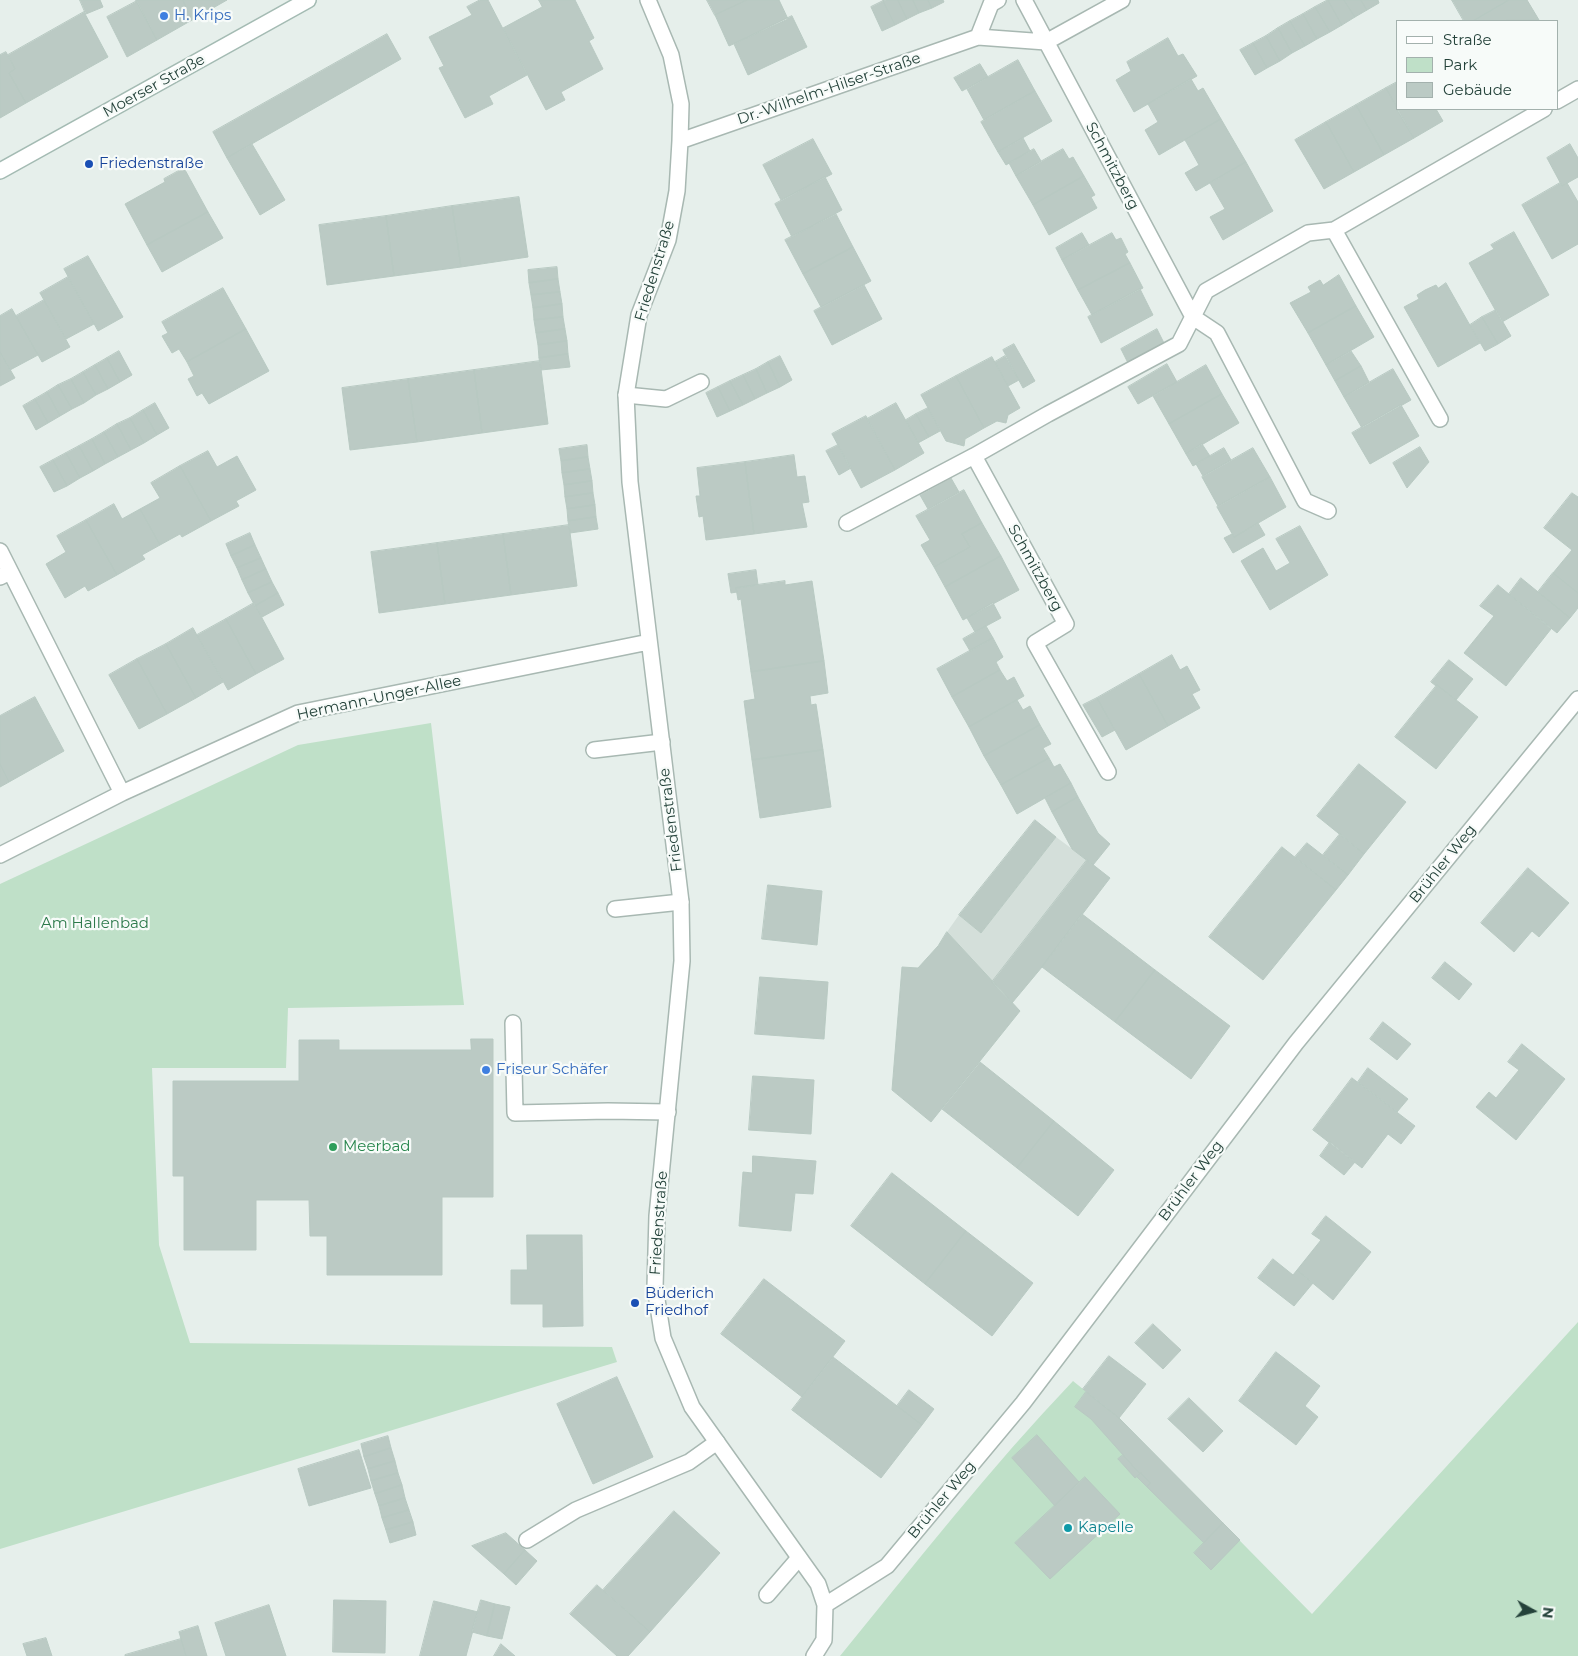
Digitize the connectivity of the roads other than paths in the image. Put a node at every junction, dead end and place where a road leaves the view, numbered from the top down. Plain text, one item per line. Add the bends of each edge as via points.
1 (308, 0) edge
2 (648, 0) edge
3 (998, 0) edge
4 (1024, 0) edge
5 (1122, 0) edge
6 (978, 37) junction
7 (1046, 42) junction
8 (1578, 89) edge
9 (1558, 100) edge
10 (1542, 110) edge
11 (680, 142) junction
12 (0, 171) edge
13 (1334, 230) junction
14 (1193, 317) junction
15 (701, 382) dead end
16 (626, 395) junction
17 (1440, 419) dead end
18 (974, 456) junction
19 (1328, 511) dead end
20 (847, 523) dead end
21 (0, 551) edge
22 (5, 574) edge
23 (649, 642) junction
24 (1578, 699) edge
25 (662, 742) junction
26 (594, 750) dead end
27 (1108, 772) dead end
28 (122, 793) junction
29 (0, 856) edge
30 (681, 902) junction
31 (615, 909) dead end
32 (513, 1023) dead end
33 (668, 1112) junction
34 (716, 1442) junction
35 (527, 1540) dead end
36 (799, 1558) junction
37 (767, 1595) dead end
38 (825, 1606) junction
39 (814, 1656) edge

1 - 12 street, Moerser Straße
2 - 11 street, Friedenstraße via 671,54 682,104
3 - 6 street via 991,4
4 - 7 street
5 - 7 street
6 - 7 street, Dr.-Wilhelm-Hilser-Straße
6 - 11 street, Dr.-Wilhelm-Hilser-Straße
7 - 14 street, Schmitzberg
8 - 9 street
10 - 13 street
11 - 16 street, Friedenstraße via 677,191 668,240 639,314
13 - 14 street via 1308,233 1206,291
13 - 17 street
14 - 18 street via 1179,344
14 - 19 street, Schmitzberg via 1217,334 1305,501
15 - 16 street via 666,399
16 - 23 street, Friedenstraße via 630,482
18 - 20 street
18 - 27 street, Schmitzberg via 1066,624 1035,643
21 - 22 street
22 - 28 street
23 - 25 street, Friedenstraße
23 - 28 street, Hermann-Unger-Allee via 298,713
24 - 38 street, Brühler Weg via 1296,1043 1023,1403 887,1566
25 - 26 street
25 - 30 street, Friedenstraße
28 - 29 street, Hermann-Unger-Allee
30 - 31 street
30 - 33 street, Friedenstraße via 682,962
32 - 33 street via 515,1113
33 - 34 street, Friedenstraße via 657,1216 655,1287 663,1338 674,1366 692,1407
34 - 35 street via 689,1462 576,1510
34 - 36 street, Friedenstraße
36 - 37 street
36 - 38 street, Friedenstraße via 818,1584
38 - 39 street via 824,1640

